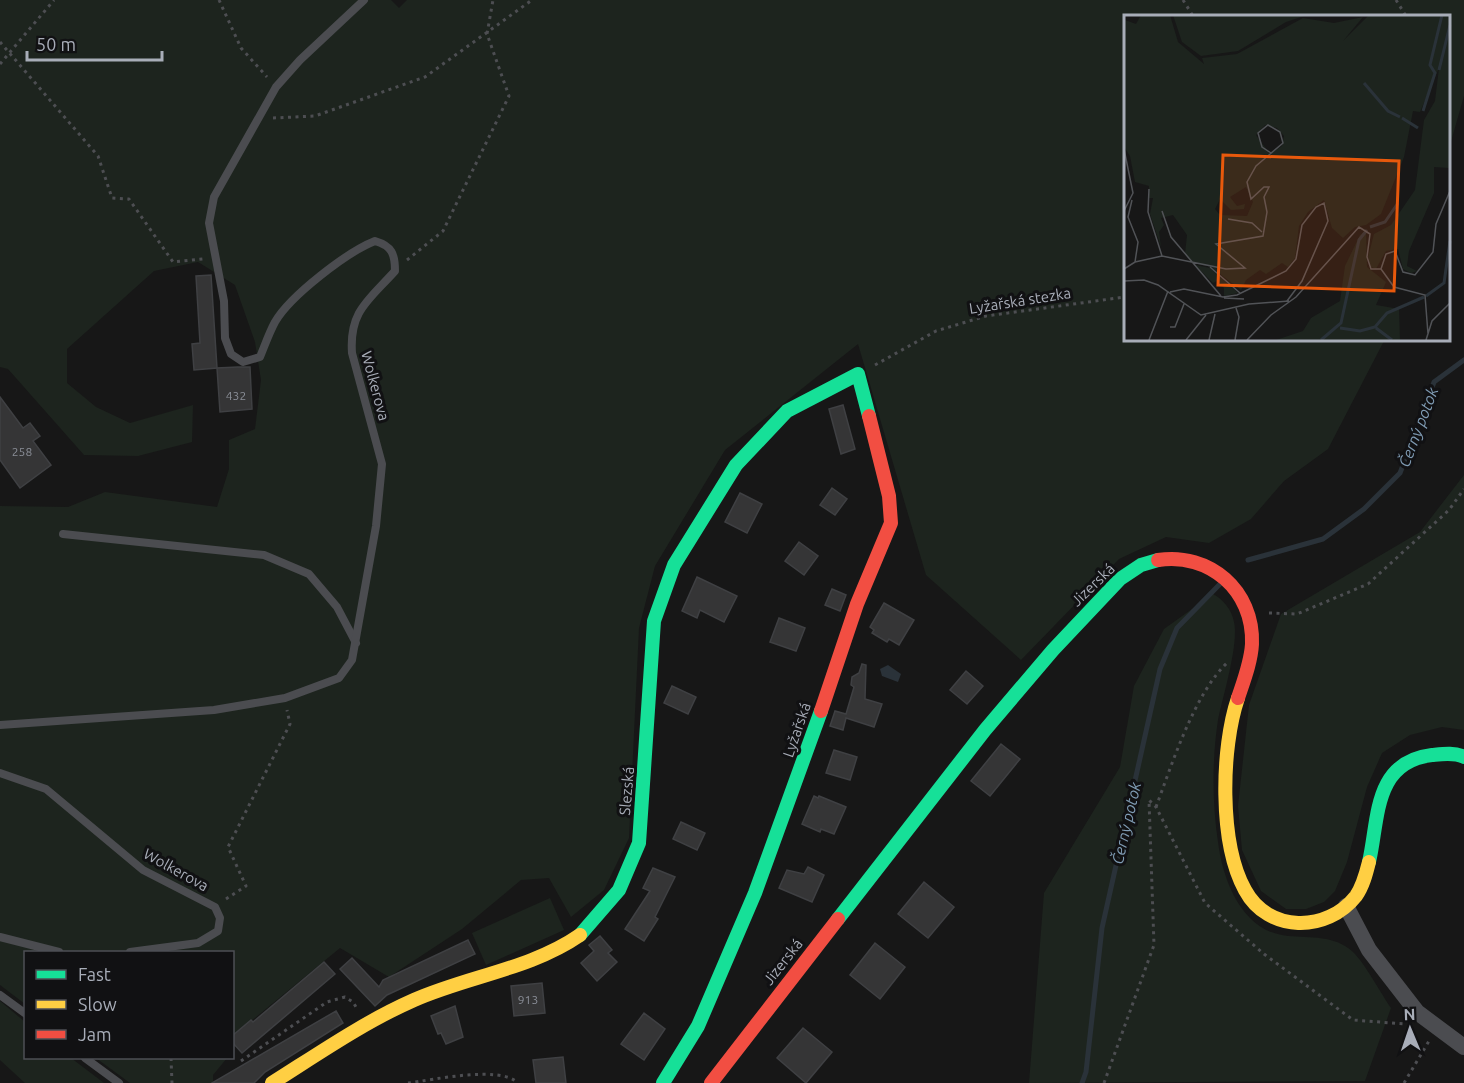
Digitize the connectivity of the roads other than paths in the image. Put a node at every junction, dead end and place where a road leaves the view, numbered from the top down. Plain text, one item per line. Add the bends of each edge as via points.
1 (364, 0) edge
2 (858, 374) joint
3 (63, 534) dead end
4 (357, 644) junction
5 (0, 725) edge
6 (1464, 757) edge
7 (0, 772) edge
8 (1346, 906) junction
9 (0, 937) edge
10 (55, 951) edge
11 (138, 951) edge
12 (0, 995) edge
13 (24, 1013) edge
14 (1464, 1047) edge
15 (85, 1059) edge
16 (119, 1083) edge
17 (272, 1083) edge
18 (663, 1083) edge
19 (711, 1083) edge

1 - 4 lane, Wolkerova via 276,87 214,197 209,223 224,301 225,338 231,354 243,362 260,357 276,321 320,276 363,246 375,241 387,245 395,256 394,271 361,308 351,338 382,464
2 - 17 street, Slezská via 787,411 736,465 674,565 654,621 639,843 619,890 586,931 559,950 415,1000 359,1029
2 - 18 street, Lyžařská via 889,496 891,523 857,604 755,893 698,1026
3 - 4 lane via 264,555 309,574 337,607
4 - 5 lane, Wolkerova via 352,660 339,678 285,698 214,710
6 - 8 street, Jizerská via 1447,754 1414,759 1400,767 1388,782 1377,809 1364,880
7 - 11 lane, Wolkerova via 46,789 143,870 215,907 220,918 218,931 198,943
8 - 14 street via 1384,972 1417,1012
8 - 19 street, Jizerská via 1315,924 1279,921 1262,911 1238,876 1228,846 1224,812 1231,720 1252,642 1249,613 1235,587 1215,568 1175,557 1151,561 1109,589 1023,685
9 - 10 lane
12 - 13 lane
15 - 16 lane

